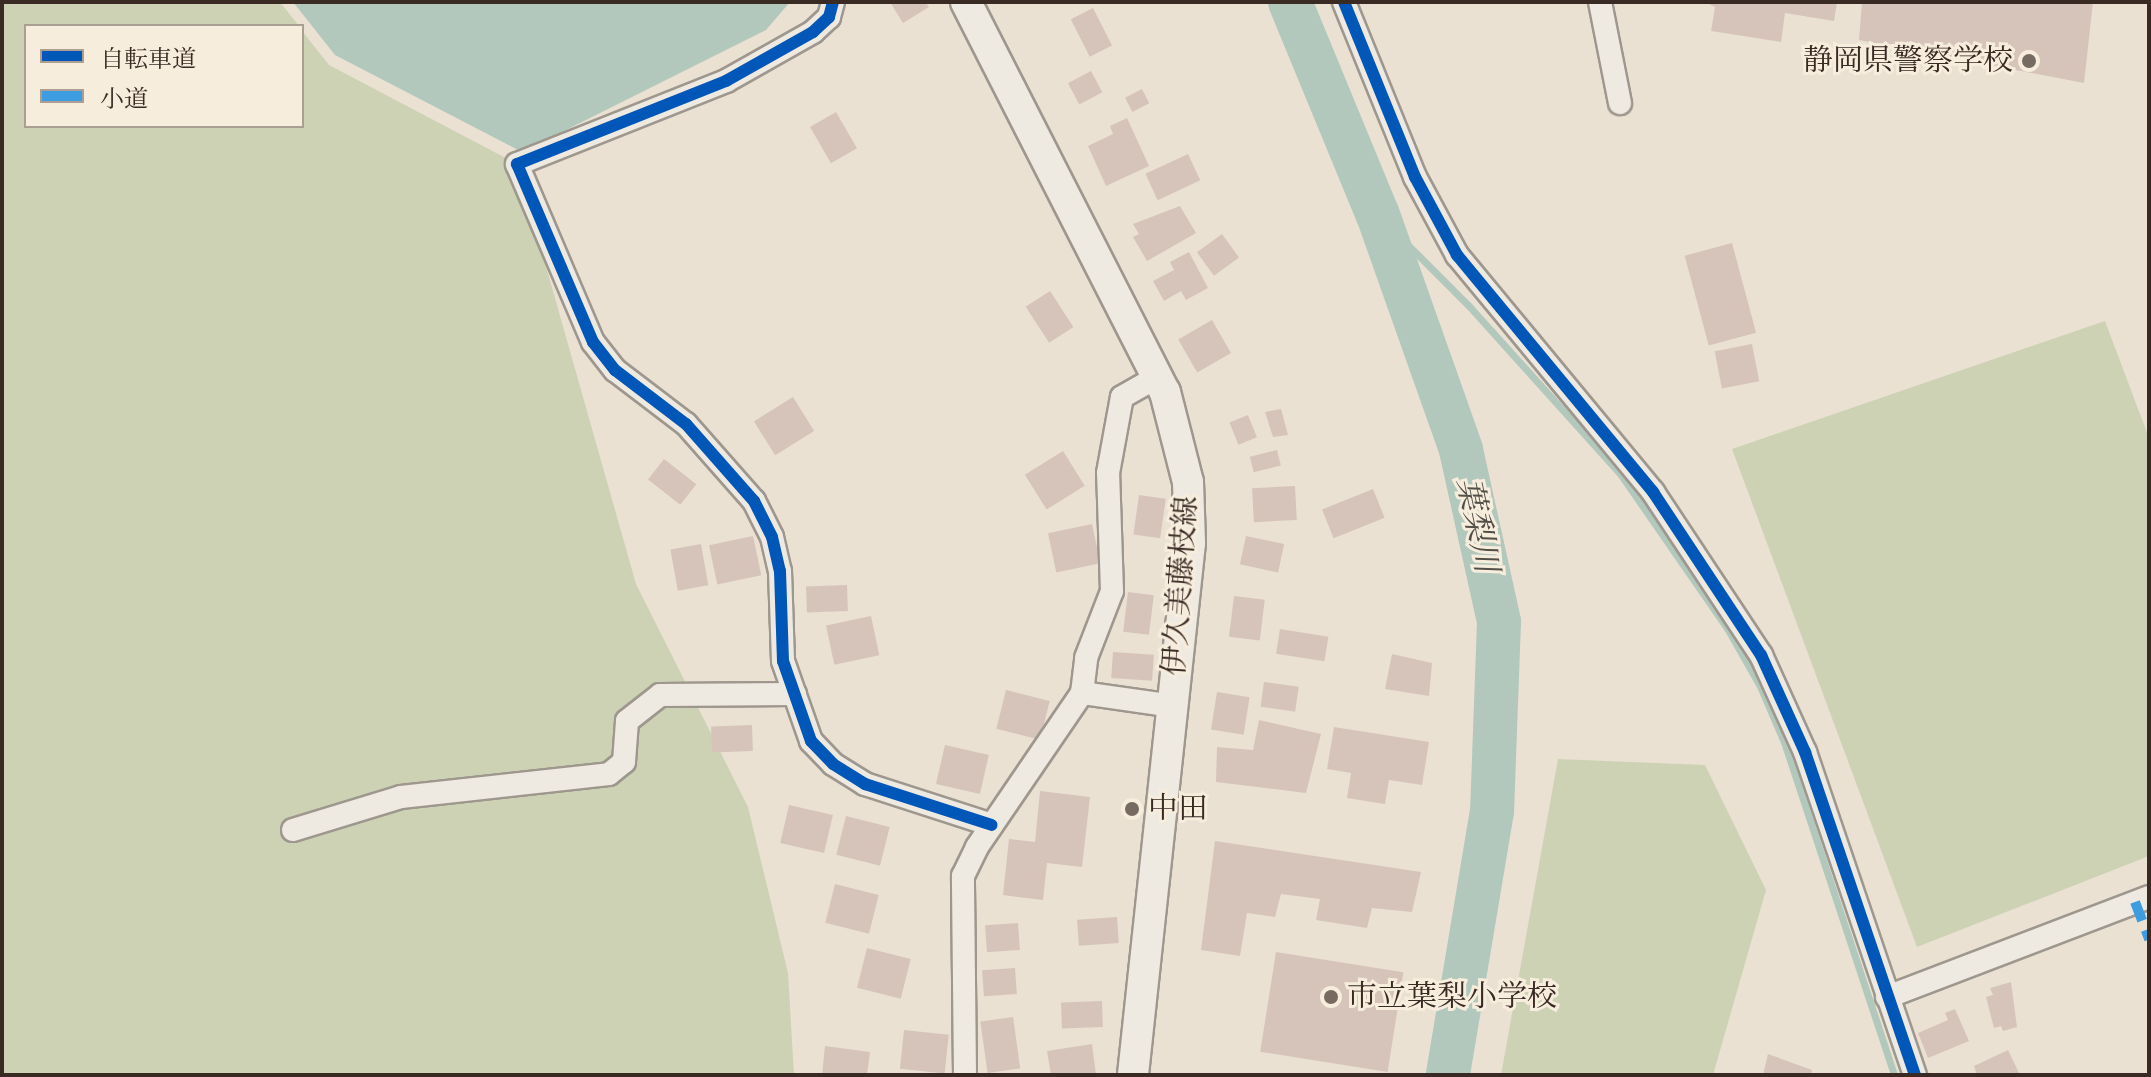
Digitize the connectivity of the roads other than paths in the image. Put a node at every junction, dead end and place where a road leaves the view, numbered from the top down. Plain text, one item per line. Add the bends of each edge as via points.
1 (833, 2) edge
2 (966, 2) edge
3 (1344, 2) edge
4 (1600, 2) edge
5 (1620, 103) dead end
6 (1157, 377) junction
7 (1082, 693) junction
8 (795, 694) junction
9 (1173, 706) junction
10 (992, 825) junction
11 (293, 830) dead end
12 (2149, 897) edge
13 (1887, 997) junction
14 (965, 1075) edge
15 (1133, 1075) edge
16 (1915, 1075) edge

1 - 8 street via 829,17 813,32 726,81 517,164 593,342 615,370 686,424 754,501 772,537 780,571 783,661
2 - 6 main road, 伊久美藤枝線
3 - 13 street via 1395,134 1457,255 1653,492 1761,655 1805,752
4 - 5 street
6 - 7 street via 1122,397 1108,473 1112,591 1086,658
6 - 9 main road, 伊久美藤枝線 via 1188,482 1190,543
7 - 9 street
7 - 10 street
8 - 10 street via 811,741 833,764 865,784
8 - 11 street via 660,695 627,721 624,762 609,774 401,797
9 - 15 main road, 伊久美藤枝線
10 - 14 street via 963,876
12 - 13 street
13 - 16 street

